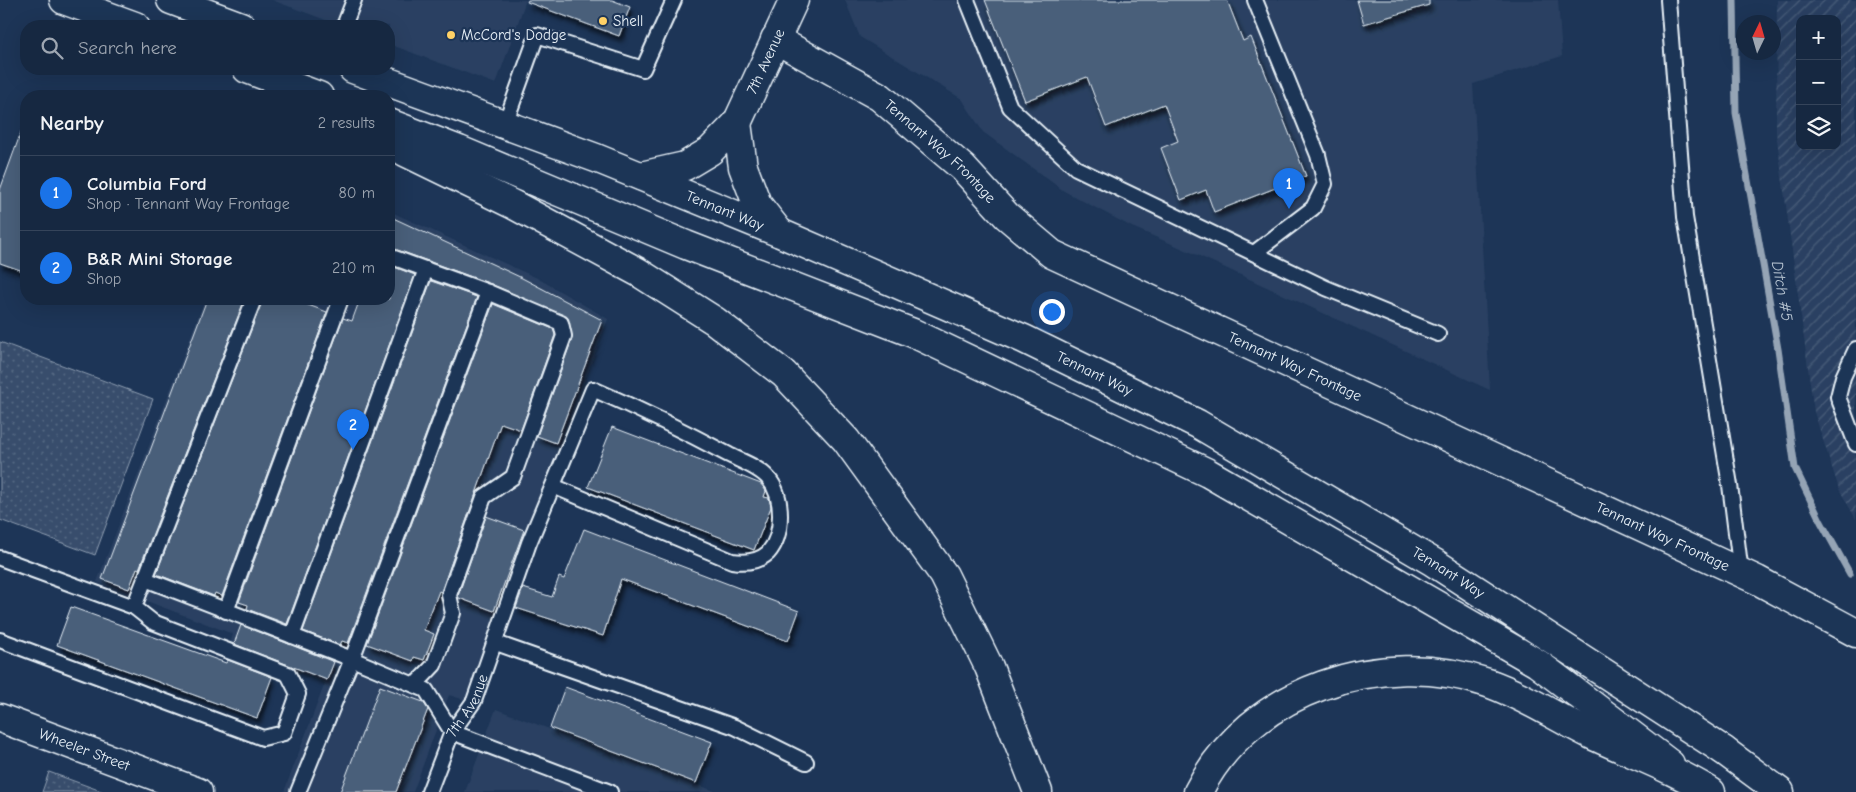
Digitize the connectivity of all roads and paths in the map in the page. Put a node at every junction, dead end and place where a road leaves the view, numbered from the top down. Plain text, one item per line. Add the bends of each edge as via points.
1 (64, 0) edge
2 (171, 0) edge
3 (354, 0) edge
4 (674, 0) edge
5 (794, 0) edge
6 (967, 0) edge
7 (1255, 0) edge
8 (1668, 0) edge
9 (119, 20) edge
10 (225, 20) edge
11 (346, 20) edge
12 (775, 39) junction
13 (263, 75) edge
14 (369, 75) edge
15 (303, 90) edge
16 (738, 122) junction
17 (504, 124) junction
18 (395, 125) edge
19 (395, 145) edge
20 (641, 176) junction
21 (780, 233) junction
22 (1254, 254) junction
23 (395, 258) edge
24 (426, 269) junction
25 (488, 292) junction
26 (252, 305) edge
27 (339, 305) edge
28 (1438, 334) dead end
29 (1856, 349) edge
30 (1856, 444) edge
31 (553, 486) junction
32 (0, 558) edge
33 (1741, 573) junction
34 (145, 579) junction
35 (134, 607) junction
36 (226, 610) junction
37 (1856, 633) edge
38 (292, 636) junction
39 (0, 640) edge
40 (496, 643) junction
41 (352, 659) junction
42 (415, 685) junction
43 (0, 718) edge
44 (452, 732) junction
45 (806, 762) dead end
46 (1701, 786) edge
47 (198, 792) edge
48 (298, 792) edge
49 (429, 792) edge
50 (610, 792) edge
51 (1038, 792) edge
52 (1198, 792) edge
53 (1780, 792) edge

1 - 9 main road
2 - 10 main road
3 - 11 lane
4 - 17 lane via 643,70 537,35
5 - 12 main road, 7th Avenue
6 - 22 lane via 1010,107 1076,168
7 - 22 lane via 1318,154 1325,184 1313,208
8 - 33 lane via 1685,217 1730,485
12 - 16 main road, 7th Avenue
12 - 33 main road, Tennant Way Frontage via 880,97 964,168 1007,216 1052,254
13 - 15 main road
14 - 17 main road, Tennant Way
16 - 20 main road via 710,151 685,166
16 - 21 main road via 742,167 757,204
17 - 20 main road, Tennant Way
18 - 46 main road via 686,245 913,333 1208,473 1537,664
19 - 51 main road via 638,272 715,321 784,374 846,440 944,575 989,667
20 - 21 main road, Tennant Way
21 - 53 main road, Tennant Way via 1024,339 1198,424 1433,562 1723,750
22 - 28 lane
23 - 24 lane
24 - 25 lane
24 - 38 lane
25 - 41 lane
25 - 42 lane via 561,324 564,336 513,477 484,496 449,595 453,613 434,665
26 - 34 lane
27 - 36 lane
29 - 30 lane via 1843,377 1838,398
31 - 31 lane, 7th Avenue via 592,389 668,422 768,477 778,496 780,516 769,552 760,559 732,561
31 - 40 lane, 7th Avenue via 526,551
32 - 35 lane
33 - 37 main road, Tennant Way Frontage
34 - 35 lane
34 - 36 lane
35 - 39 lane via 153,622 288,674 298,694 284,733 263,738
36 - 38 lane
38 - 41 lane
40 - 44 lane, 7th Avenue via 474,701
40 - 45 lane via 735,727
41 - 42 lane
41 - 48 lane
42 - 44 lane via 426,690
43 - 47 main road, Wheeler Street
44 - 49 lane, 7th Avenue
44 - 50 lane
46 - 52 main road via 1487,683 1446,674 1409,671 1344,678 1276,707 1224,752

